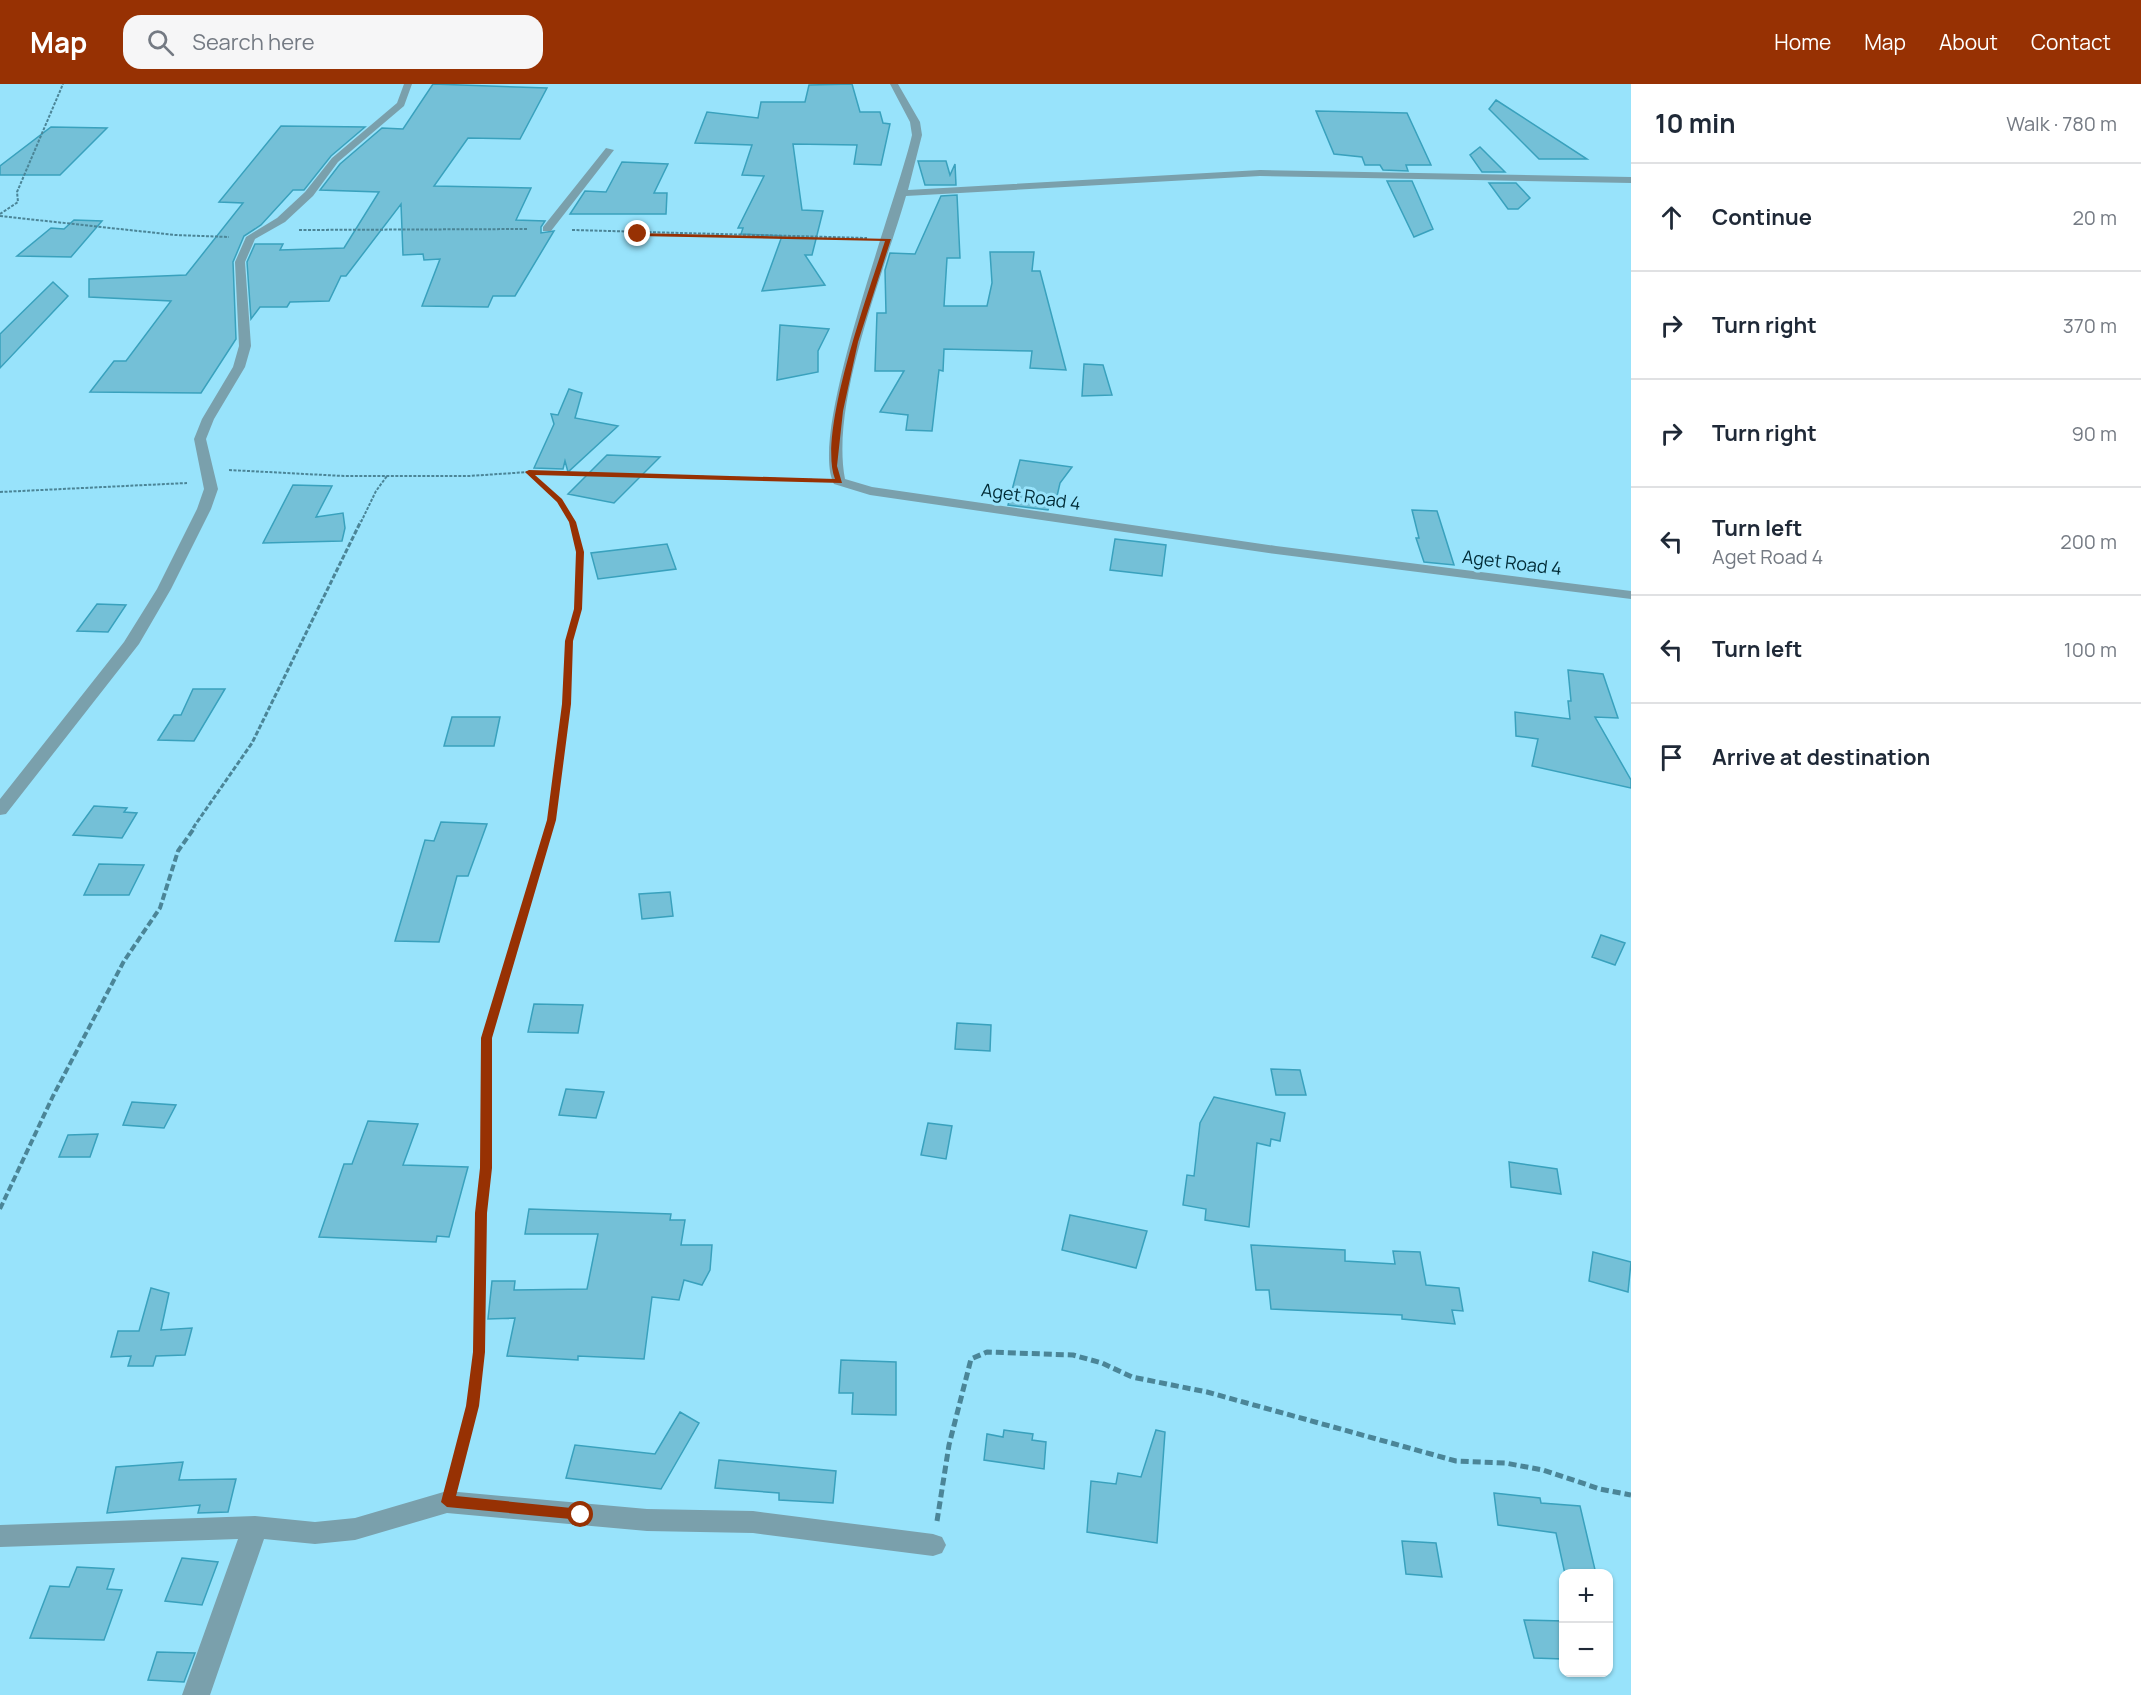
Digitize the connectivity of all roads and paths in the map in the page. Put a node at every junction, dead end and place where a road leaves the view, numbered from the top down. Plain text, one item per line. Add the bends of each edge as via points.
1 (63, 84) edge
2 (408, 84) edge
3 (894, 84) edge
4 (609, 150) dead end
5 (1631, 180) edge
6 (902, 192) junction
7 (0, 215) edge
8 (547, 230) junction
9 (255, 234) junction
10 (888, 239) junction
11 (529, 472) junction
12 (208, 474) junction
13 (387, 476) junction
14 (839, 482) junction
15 (0, 492) edge
16 (1631, 595) edge
17 (0, 810) edge
18 (0, 1209) edge
19 (1631, 1496) edge
20 (447, 1502) junction
21 (255, 1527) junction
22 (0, 1536) edge
23 (933, 1545) joint
24 (196, 1695) edge

1 - 7 path via 17,192 18,202
2 - 9 street via 401,104 335,160 309,194 281,220
3 - 6 street via 915,122 917,135
4 - 8 street
5 - 6 street via 1260,173
6 - 10 street
7 - 9 path via 175,235
8 - 9 path
8 - 10 path
9 - 12 street via 240,262 245,346 239,367 200,439
10 - 14 street via 855,342 840,411 833,466
11 - 13 path
11 - 14 path
11 - 20 path via 560,501 572,522 580,552 578,609 569,641 567,704 552,820 487,1038 479,1352 473,1406
12 - 13 path
12 - 15 path via 157,486
12 - 17 street via 210,489 204,509 131,644
13 - 18 path via 376,491 252,743 178,851 160,908 118,971
14 - 16 street, Aget Road 4 via 870,491 1288,551
19 - 23 path via 1543,1470 1505,1463 1456,1461 1207,1392 1132,1377 1073,1355 987,1352 971,1359 949,1445
20 - 21 street via 356,1529 315,1533
20 - 23 street via 647,1520 753,1522
21 - 22 street
21 - 24 street

